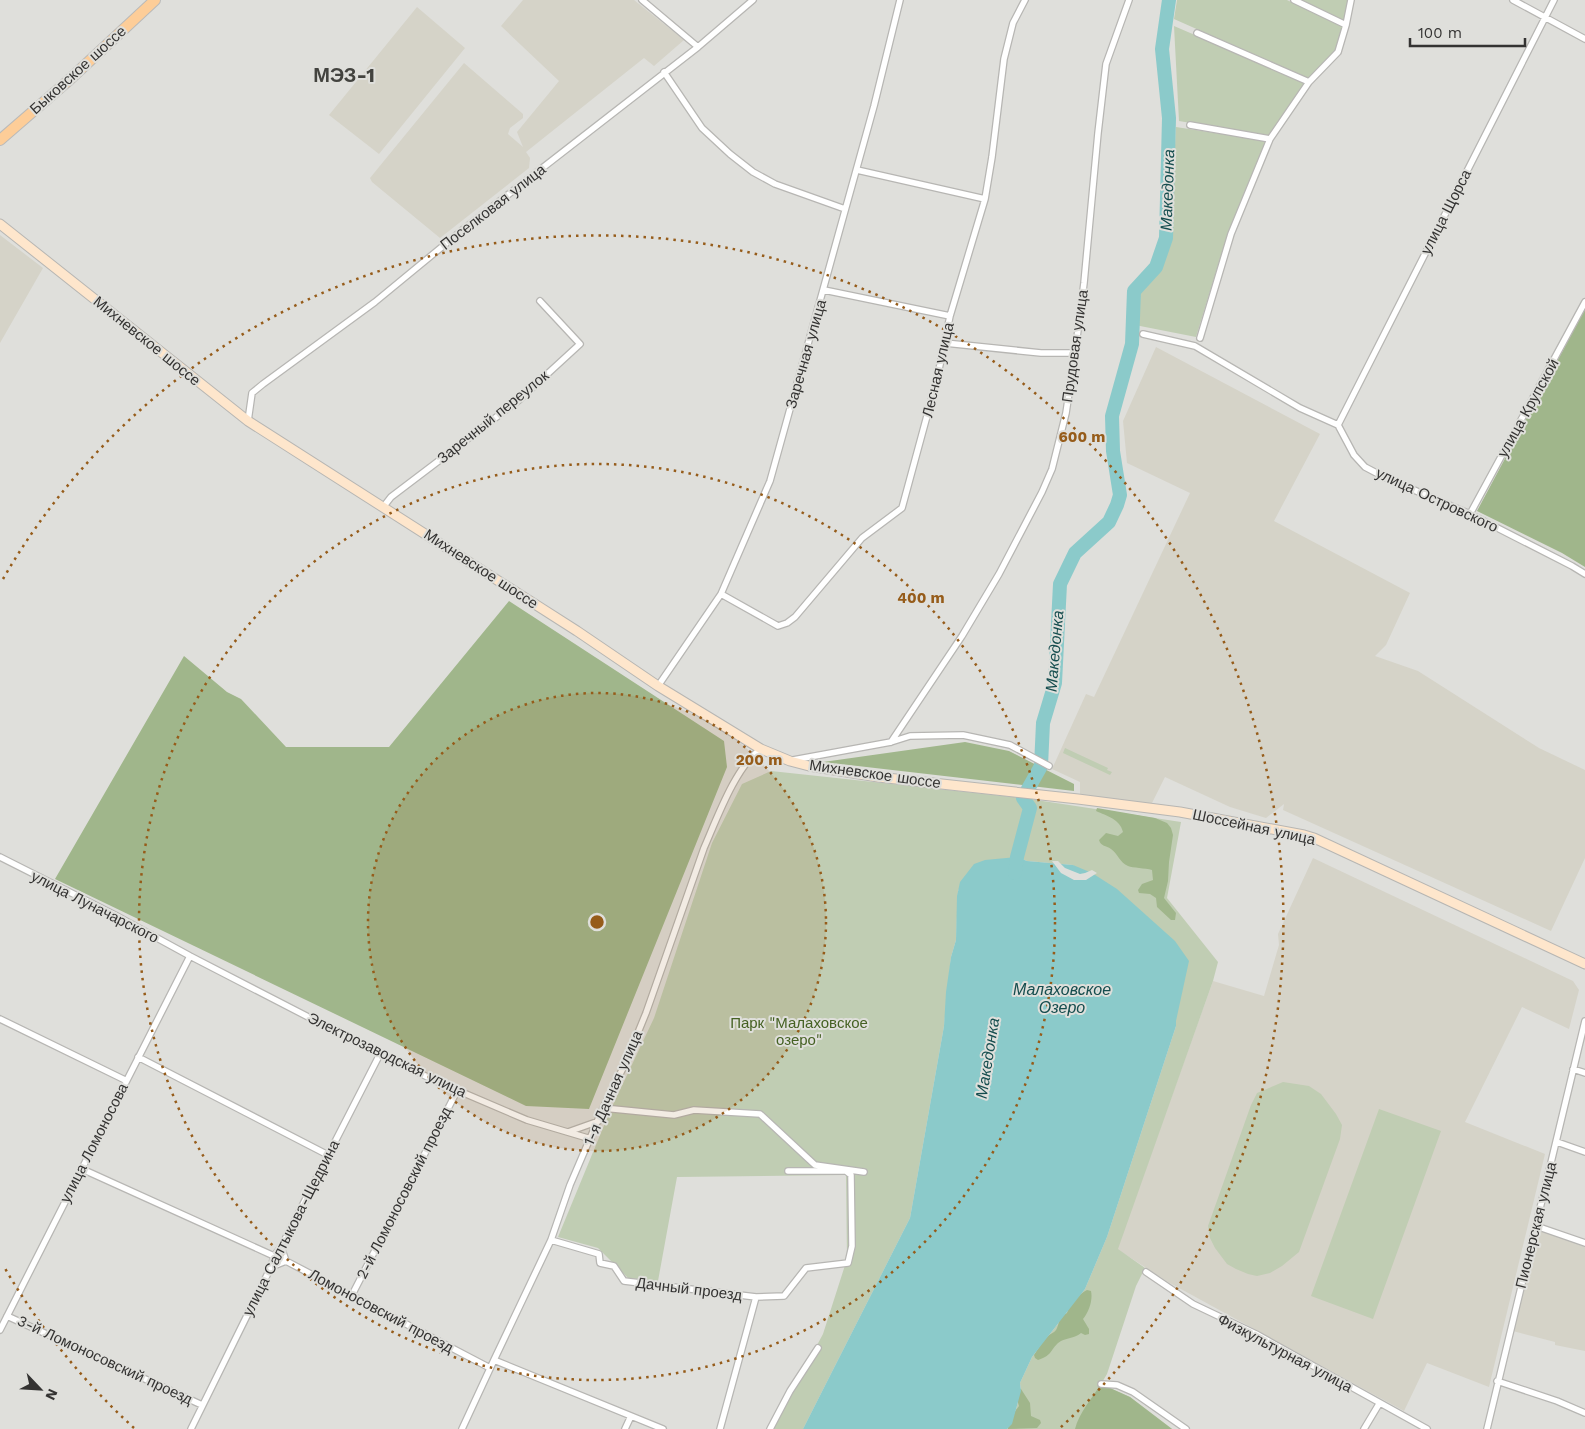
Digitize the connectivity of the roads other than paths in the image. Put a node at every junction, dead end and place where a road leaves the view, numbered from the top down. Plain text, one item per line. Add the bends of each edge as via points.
1 (155, 0) edge
2 (642, 0) edge
3 (753, 0) edge
4 (900, 0) edge
5 (1025, 0) edge
6 (1129, 0) edge
7 (1294, 0) edge
8 (1351, 0) edge
9 (1513, 0) edge
10 (1554, 0) edge
11 (1544, 17) junction
12 (1346, 24) junction
13 (1197, 33) dead end
14 (1585, 39) edge
15 (698, 47) junction
16 (664, 72) junction
17 (1309, 82) junction
18 (1190, 125) dead end
19 (1270, 139) junction
20 (0, 140) edge
21 (857, 170) junction
22 (985, 199) junction
23 (846, 208) junction
24 (0, 224) edge
25 (824, 290) junction
26 (540, 301) dead end
27 (1585, 302) edge
28 (950, 316) junction
29 (1143, 334) dead end
30 (1200, 338) dead end
31 (945, 343) junction
32 (1074, 353) junction
33 (248, 421) junction
34 (1338, 425) junction
35 (384, 506) junction
36 (1470, 514) junction
37 (1585, 574) edge
38 (721, 594) junction
39 (658, 686) junction
40 (891, 742) junction
41 (761, 749) junction
42 (790, 761) junction
43 (1050, 766) dead end
44 (1016, 792) joint
45 (0, 857) edge
46 (190, 956) junction
47 (1585, 964) edge
48 (0, 1019) edge
49 (1585, 1021) edge
50 (380, 1054) junction
51 (138, 1057) junction
52 (1573, 1069) junction
53 (1585, 1073) edge
54 (126, 1080) junction
55 (456, 1090) junction
56 (604, 1108) junction
57 (598, 1121) junction
58 (568, 1132) junction
59 (591, 1139) junction
60 (1557, 1142) junction
61 (1585, 1152) edge
62 (328, 1155) junction
63 (82, 1169) junction
64 (788, 1171) dead end
65 (864, 1172) dead end
66 (1536, 1226) junction
67 (551, 1240) junction
68 (1585, 1244) edge
69 (281, 1247) junction
70 (274, 1256) junction
71 (286, 1261) junction
72 (271, 1266) junction
73 (1146, 1272) dead end
74 (352, 1295) junction
75 (756, 1297) junction
76 (7, 1316) junction
77 (0, 1330) edge
78 (818, 1348) dead end
79 (494, 1360) junction
80 (490, 1368) junction
81 (1497, 1382) junction
82 (1101, 1384) dead end
83 (1380, 1404) junction
84 (202, 1405) junction
85 (1585, 1413) edge
86 (631, 1416) junction
87 (191, 1429) edge
88 (462, 1429) edge
89 (625, 1429) edge
90 (663, 1429) edge
91 (720, 1429) edge
92 (770, 1429) edge
93 (1186, 1429) edge
94 (1364, 1429) edge
95 (1427, 1429) edge
96 (1487, 1429) edge

1 - 20 main road, Быковское шоссе
2 - 15 street
3 - 15 street, Поселковая улица
4 - 21 street, Заречная улица
5 - 22 street, Лесная улица via 1013,23 1004,59
6 - 32 street, Прудовая улица via 1106,64
7 - 12 street
8 - 12 street
9 - 11 street
10 - 11 street, улица Щорса
11 - 14 street
11 - 34 street, улица Щорса
12 - 17 street via 1338,52
13 - 17 street
15 - 16 street, Поселковая улица
16 - 23 street via 702,128 754,172 776,184
16 - 33 street, Поселковая улица via 375,302 252,393
17 - 19 street
18 - 19 street
19 - 30 street via 1231,234
21 - 22 street
21 - 23 street, Заречная улица
22 - 28 street, Лесная улица
23 - 25 street, Заречная улица
24 - 33 main road, Михневское шоссе
25 - 28 street
25 - 38 street, Заречная улица via 770,481
26 - 35 street, Заречный переулок via 580,344 519,400 390,497
27 - 36 street, улица Крупской
28 - 31 street, Лесная улица
29 - 34 street via 1194,346 1300,408
31 - 32 street
31 - 38 street, Лесная улица via 902,508 862,538 787,623 778,626
32 - 40 street, Прудовая улица via 1064,422 1044,488 971,621
33 - 35 main road, Михневское шоссе
34 - 36 street, улица Островского via 1354,455 1365,467
35 - 39 main road, Михневское шоссе
36 - 37 street, улица Островского
38 - 39 street, Заречная улица
39 - 41 main road, Михневское шоссе
40 - 42 street
40 - 43 street via 910,736 963,735 1010,745
41 - 42 main road, Михневское шоссе
41 - 56 street, 1-я Дачная улица via 736,780 710,834 646,1013
42 - 44 main road, Михневское шоссе via 878,777
44 - 47 main road, Шоссейная улица via 1180,812 1314,838
45 - 46 street, улица Луначарского
46 - 50 street, Электрозаводская улица
46 - 51 street, улица Ломоносова
48 - 54 street
49 - 52 street, Пионерская улица
50 - 55 street, Электрозаводская улица
50 - 62 street, улица Салтыкова-Щедрина
51 - 54 street, улица Ломоносова
51 - 62 street
52 - 53 street
52 - 60 street, Пионерская улица
54 - 63 street, улица Ломоносова
55 - 58 street, Электрозаводская улица via 526,1120
55 - 74 street, 2-й Ломоносовский проезд
56 - 57 street, 1-я Дачная улица
56 - 65 street via 674,1115 694,1110 760,1114 815,1164
57 - 58 street
57 - 59 street, 1-я Дачная улица
58 - 59 street, Электрозаводская улица
59 - 67 street, 1-я Дачная улица via 570,1185
60 - 61 street
60 - 66 street, Пионерская улица
62 - 69 street, улица Салтыкова-Щедрина
63 - 70 street
63 - 76 street, улица Ломоносова
64 - 75 street via 846,1171 851,1175 852,1246 848,1263 806,1268 784,1296
66 - 68 street
66 - 81 street, Пионерская улица
67 - 75 street, Дачный проезд via 599,1254 600,1263 614,1266 624,1281
67 - 79 street, 1-я Дачная улица
69 - 70 street, улица Салтыкова-Щедрина
69 - 71 street
70 - 72 street, улица Салтыкова-Щедрина
71 - 72 street
71 - 74 street, Ломоносовский проезд
72 - 84 street, улица Салтыкова-Щедрина
73 - 83 street, Физкультурная улица via 1193,1304 1256,1334
74 - 80 street, Ломоносовский проезд
75 - 91 street
76 - 77 street, улица Ломоносова
76 - 84 street, 3-й Ломоносовский проезд
78 - 92 street
79 - 80 street, 1-я Дачная улица
79 - 86 street
80 - 88 street, 1-я Дачная улица
81 - 85 street
81 - 96 street, Пионерская улица
82 - 93 street via 1116,1385 1133,1392
83 - 94 street
83 - 95 street, Физкультурная улица
84 - 87 street, улица Салтыкова-Щедрина
86 - 89 street
86 - 90 street

